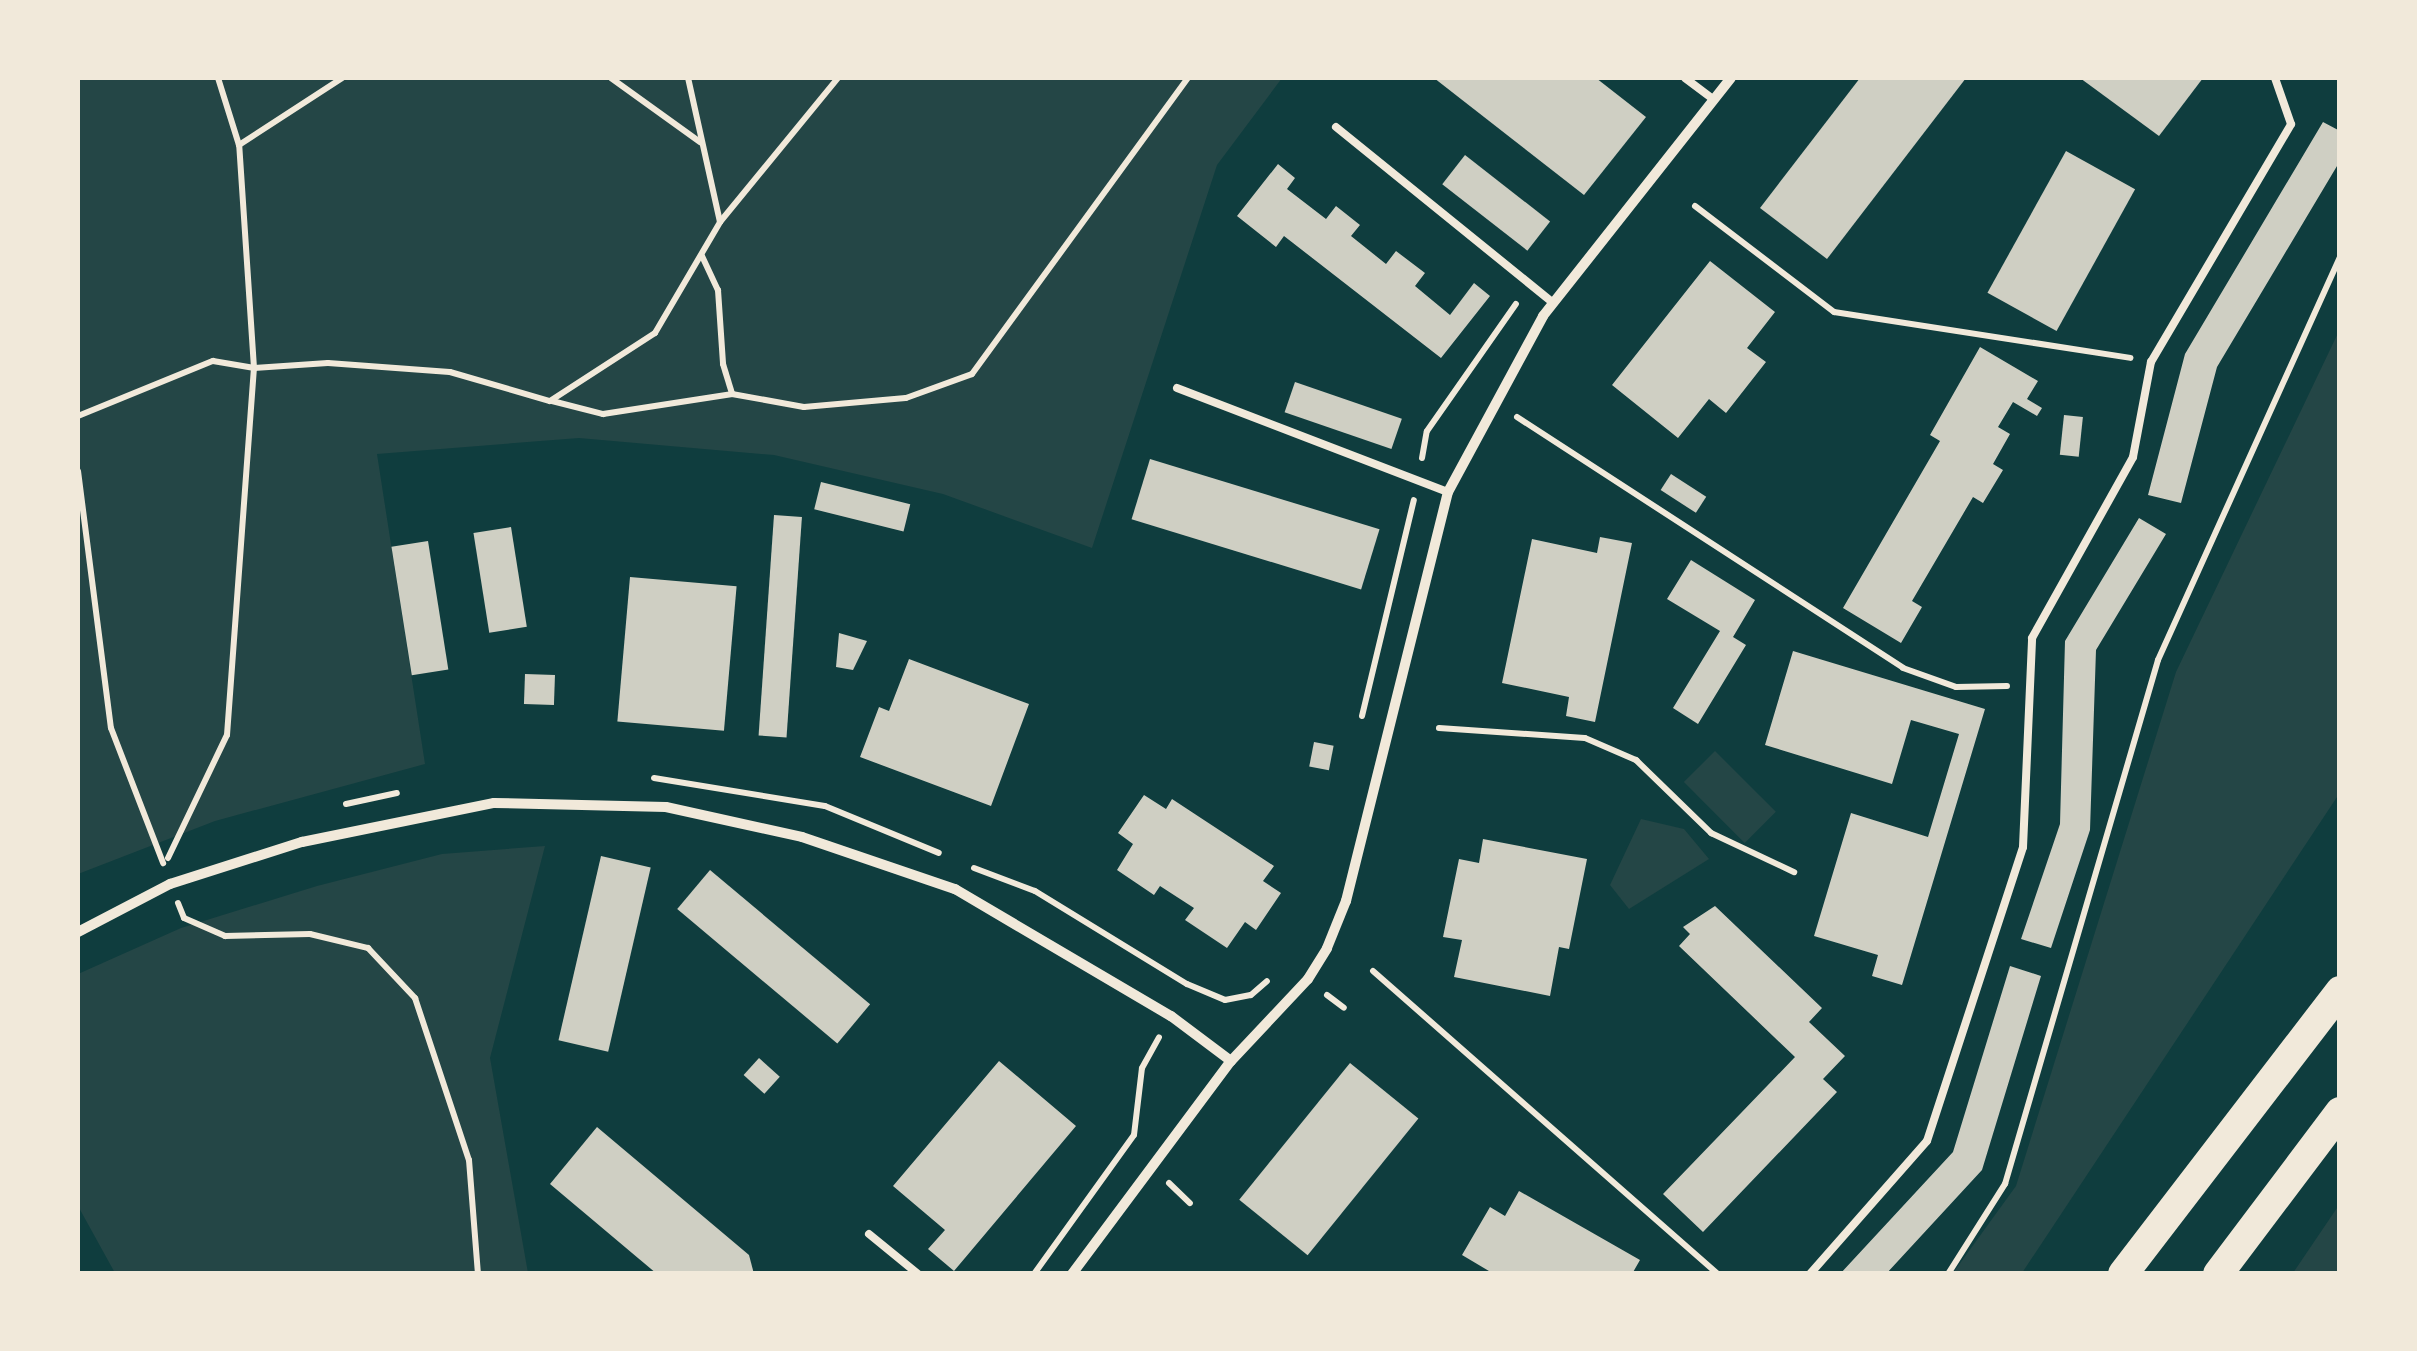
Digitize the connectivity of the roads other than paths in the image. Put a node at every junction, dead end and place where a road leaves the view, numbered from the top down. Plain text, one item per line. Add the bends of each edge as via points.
1 (1685, 78) edge
2 (1731, 78) edge
3 (2275, 78) edge
4 (1714, 100) junction
5 (1336, 127) dead end
6 (1553, 303) junction
7 (1177, 388) dead end
8 (1448, 492) junction
9 (78, 932) edge
10 (2340, 990) edge
11 (1231, 1061) junction
12 (2340, 1112) edge
13 (868, 1234) dead end
14 (918, 1274) edge
15 (1072, 1274) edge
16 (1810, 1274) edge
17 (2123, 1274) edge
18 (2218, 1274) edge

1 - 4 lane
2 - 4 street
3 - 16 lane via 2291,124 2151,362 2134,457 2032,638 2023,848 1927,1141
4 - 6 street
5 - 6 lane
6 - 8 street
7 - 8 lane
8 - 11 street via 1346,901 1308,979
9 - 11 street via 170,884 302,842 494,803 666,807 802,837 955,889 1171,1016
10 - 17 highway
11 - 15 street
12 - 18 highway
13 - 14 lane

